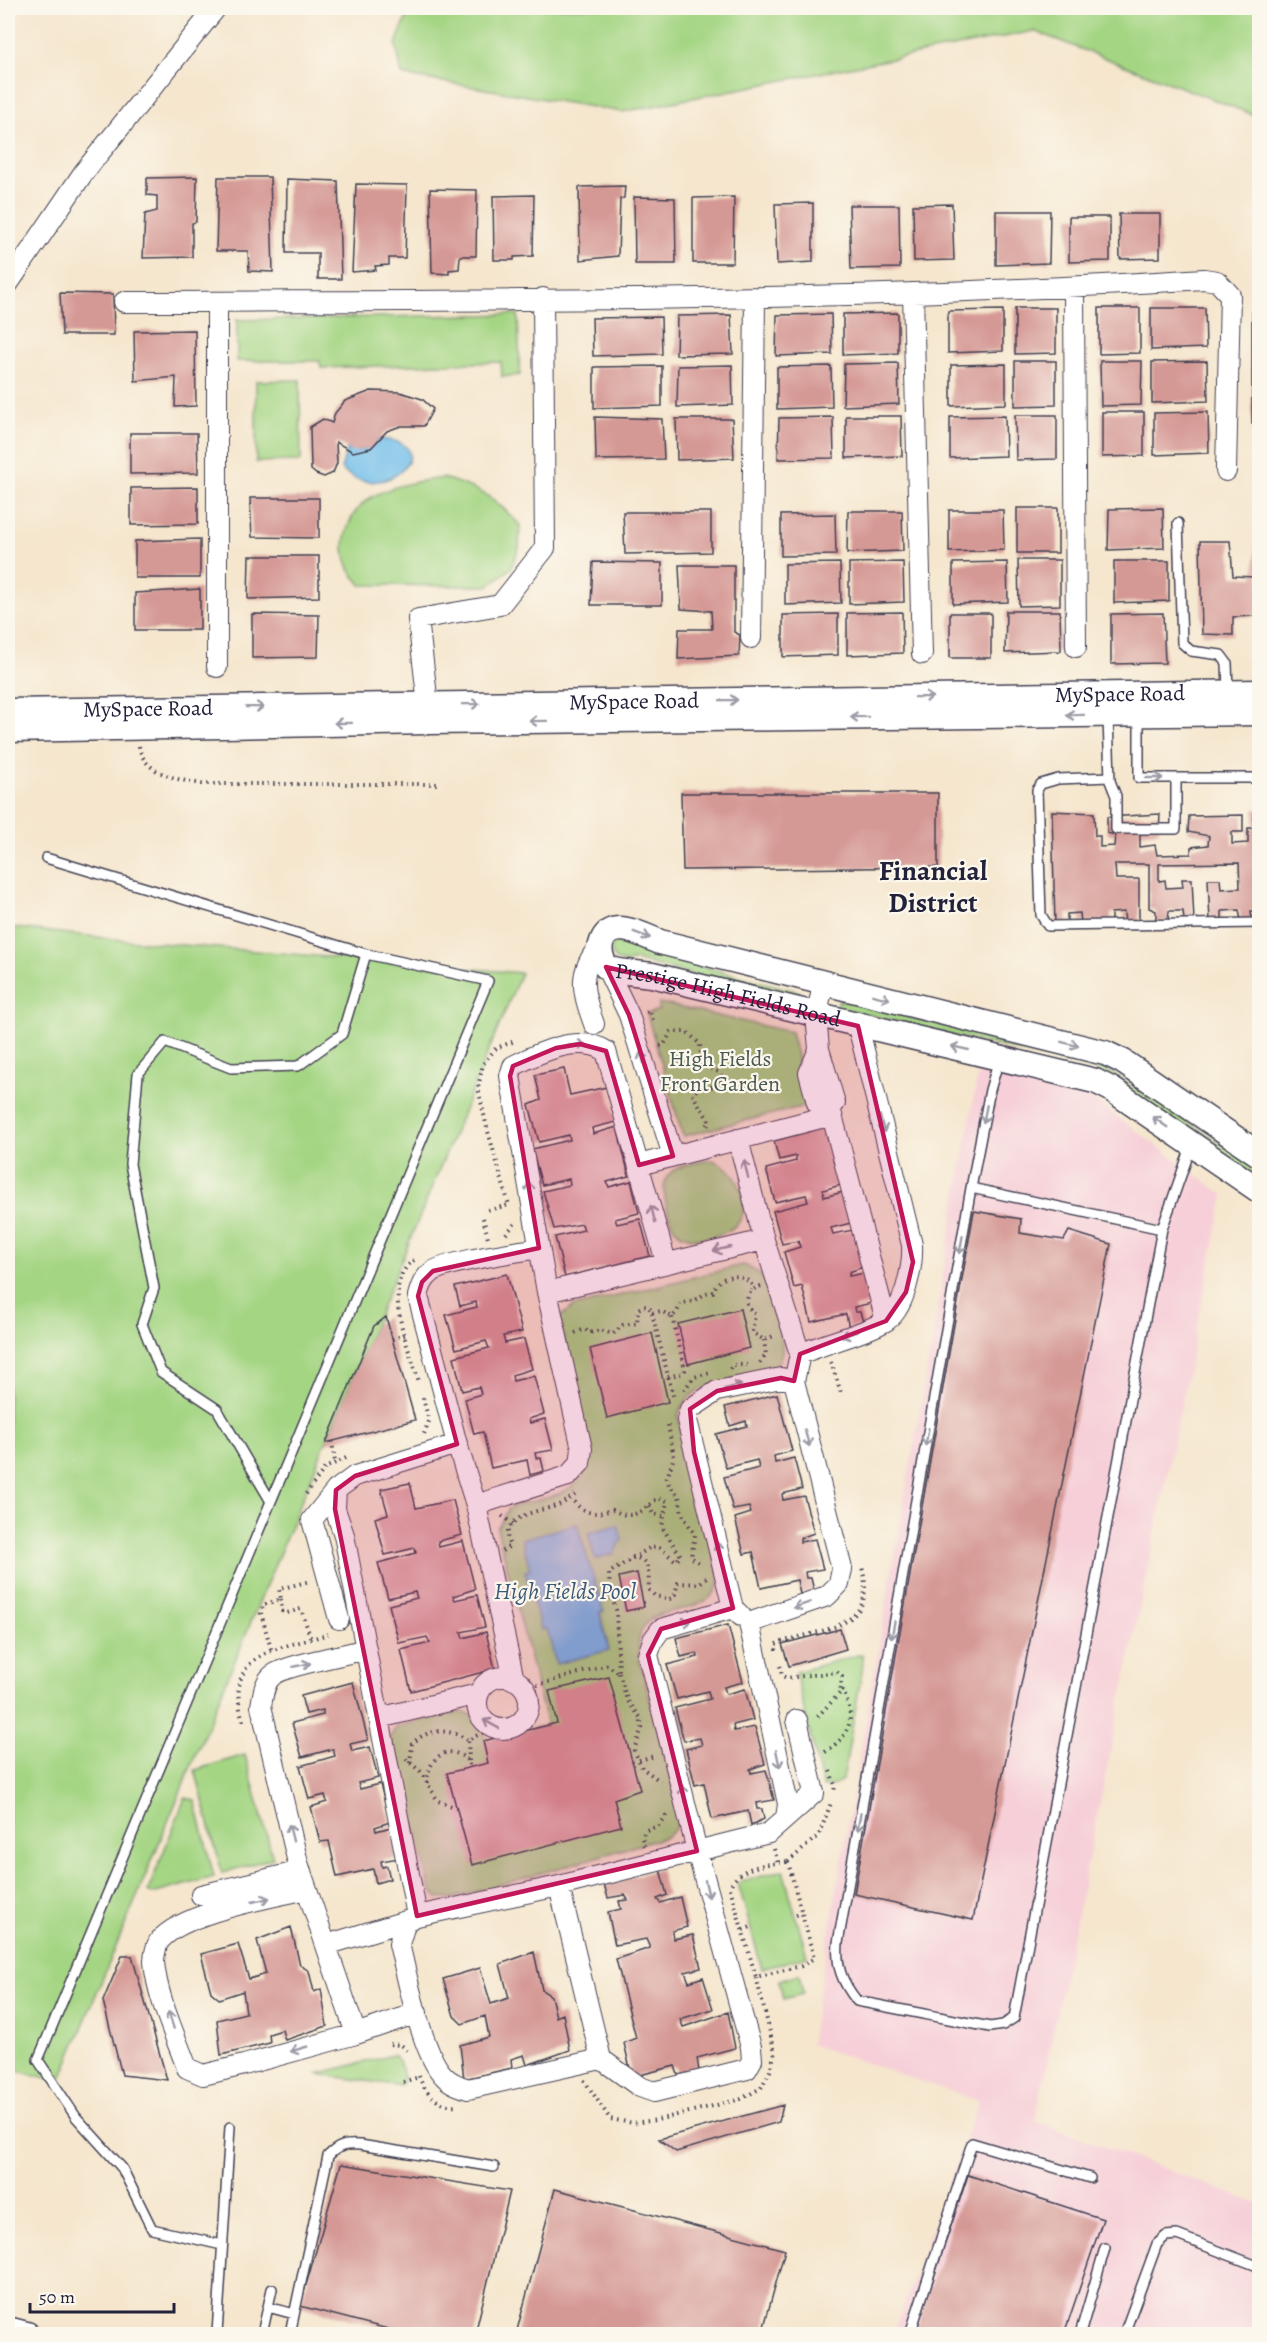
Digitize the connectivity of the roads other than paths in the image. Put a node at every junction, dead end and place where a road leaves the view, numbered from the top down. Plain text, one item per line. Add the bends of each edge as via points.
1 (216, 8) edge
2 (8, 284) edge
3 (1074, 288) junction
4 (913, 293) junction
5 (543, 298) junction
6 (754, 299) junction
7 (124, 302) dead end
8 (217, 302) junction
9 (1226, 471) dead end
10 (1178, 523) dead end
11 (751, 638) dead end
12 (1076, 646) dead end
13 (922, 654) dead end
14 (217, 667) dead end
15 (1260, 692) edge
16 (1228, 693) junction
17 (1185, 703) junction
18 (428, 705) junction
19 (8, 711) edge
20 (1260, 713) edge
21 (1108, 714) junction
22 (1140, 714) junction
23 (8, 730) edge
24 (1110, 777) junction
25 (1176, 778) junction
26 (1260, 778) edge
27 (46, 858) dead end
28 (1260, 923) edge
29 (366, 954) junction
30 (603, 956) junction
31 (824, 983) junction
32 (816, 1015) junction
33 (594, 1024) dead end
34 (858, 1026) junction
35 (1000, 1057) junction
36 (826, 1103) dead end
37 (738, 1139) junction
38 (1192, 1144) junction
39 (1260, 1155) edge
40 (673, 1156) junction
41 (639, 1166) junction
42 (971, 1188) junction
43 (1260, 1191) edge
44 (1162, 1230) junction
45 (764, 1240) junction
46 (539, 1248) junction
47 (666, 1262) junction
48 (547, 1292) junction
49 (886, 1321) junction
50 (800, 1354) junction
51 (794, 1381) junction
52 (457, 1444) junction
53 (336, 1490) junction
54 (270, 1500) junction
55 (476, 1505) junction
56 (733, 1608) junction
57 (339, 1619) dead end
58 (749, 1623) junction
59 (366, 1649) junction
60 (519, 1685) junction
61 (478, 1694) junction
62 (379, 1718) junction
63 (797, 1720) dead end
64 (786, 1818) junction
65 (697, 1851) junction
66 (303, 1880) junction
67 (559, 1886) junction
68 (201, 1895) dead end
69 (411, 1918) junction
70 (326, 1945) junction
71 (417, 2013) junction
72 (356, 2034) junction
73 (601, 2059) junction
74 (230, 2127) dead end
75 (494, 2167) dead end
76 (1090, 2178) dead end
77 (222, 2245) junction
78 (1105, 2248) dead end
79 (1260, 2267) edge
80 (272, 2289) dead end
81 (268, 2307) junction
82 (294, 2313) junction
83 (8, 2329) edge
84 (27, 2334) edge
85 (217, 2334) edge
86 (262, 2334) edge
87 (290, 2334) edge
88 (910, 2334) edge
89 (1080, 2334) edge
90 (1124, 2334) edge

1 - 2 street via 84,171
3 - 4 street
3 - 9 street via 1204,279 1217,281 1225,288 1230,295
3 - 12 street
4 - 6 street
4 - 13 street
5 - 6 street
5 - 8 street
5 - 18 street via 545,548 500,605 418,619
6 - 11 street
7 - 8 street
8 - 14 street
10 - 16 lane via 1182,643 1191,651 1221,655 1227,663
15 - 16 street, MySpace Road
16 - 17 street, MySpace Road
18 -> 17 street, MySpace Road
17 - 20 street, MySpace Road
17 - 22 street, MySpace Road
19 -> 18 street, MySpace Road
21 - 22 street, MySpace Road
21 -> 23 street, MySpace Road
21 - 24 lane
22 -> 25 lane via 1138,778
24 - 25 lane via 1116,796 1116,829 1176,829
24 - 28 lane via 1058,779 1041,784 1037,790 1041,915 1048,926
25 - 26 lane
27 - 29 lane
29 - 54 lane via 488,981
29 - 54 lane via 342,1034 298,1066 231,1068 165,1042 138,1074 130,1164 154,1288 142,1324 161,1372 218,1409
30 -> 31 street, Prestige High Fields Road via 606,934 627,929 660,942
30 - 32 street, Prestige High Fields Road via 618,972 652,975
30 - 33 street via 586,964 583,974 585,999
40 -> 30 street via 629,1015
31 - 32 street
31 -> 39 street, Prestige High Fields Road via 1105,1053
32 - 34 street, Prestige High Fields Road
32 - 36 street
35 -> 34 street, Prestige High Fields Road
34 -> 49 street via 912,1245 913,1263 906,1292
38 -> 35 street, Prestige High Fields Road via 1095,1081
35 -> 42 lane
37 - 40 street
45 -> 37 street
37 - 49 street via 832,1115
38 - 43 street, Prestige High Fields Road
38 - 44 lane
40 - 41 street
46 -> 41 street via 510,1076 513,1066 556,1048 580,1044 595,1045 606,1052
47 -> 41 street
42 - 44 lane
42 -> 44 lane via 838,1943 836,1960 843,1984 857,2001 990,2027 1014,2019
45 -> 47 street
45 - 50 street
46 - 48 street
46 - 52 street via 434,1270 422,1282 418,1296
47 - 48 street
48 - 55 street via 582,1449 580,1463 568,1476
49 -> 50 street
50 - 51 street
56 -> 51 street via 687,1420 690,1409 717,1391 781,1378
51 -> 58 street via 842,1569 839,1584 827,1596
52 - 53 street via 355,1476
52 - 55 street
53 - 57 street via 312,1520
53 - 59 street via 335,1509 344,1535
54 - 77 lane via 38,2060 76,2117 122,2168 152,2229
55 - 60 street
56 - 58 street
65 -> 56 street via 648,1655 661,1629
58 -> 64 street via 788,1804
59 - 62 street
66 -> 59 street via 261,1706 264,1689 272,1675
60 - 61 street via 497,1678
60 -> 61 street via 528,1706 521,1721 506,1729 490,1726 477,1709
61 - 62 street
62 - 69 street
63 - 64 street via 813,1793
64 - 65 street via 769,1833
65 - 67 street
65 -> 73 street via 752,2060 747,2068 654,2091 640,2087
66 - 68 street
66 - 70 street
72 -> 66 street via 203,2075 186,2068 158,1981 154,1960 158,1942 177,1926
67 - 69 street
67 - 73 street
69 - 70 street
69 - 71 street via 399,1944
70 - 72 street
71 - 72 street
71 - 73 street via 439,2071 468,2090
74 - 77 lane
75 - 82 lane via 360,2145 343,2144 334,2149 328,2156
76 - 88 lane via 972,2143
77 - 85 lane
78 - 89 lane
79 - 90 lane via 1177,2235 1166,2236 1157,2244
80 - 81 lane
81 - 82 lane
81 - 86 lane
82 - 87 lane
83 - 84 street

